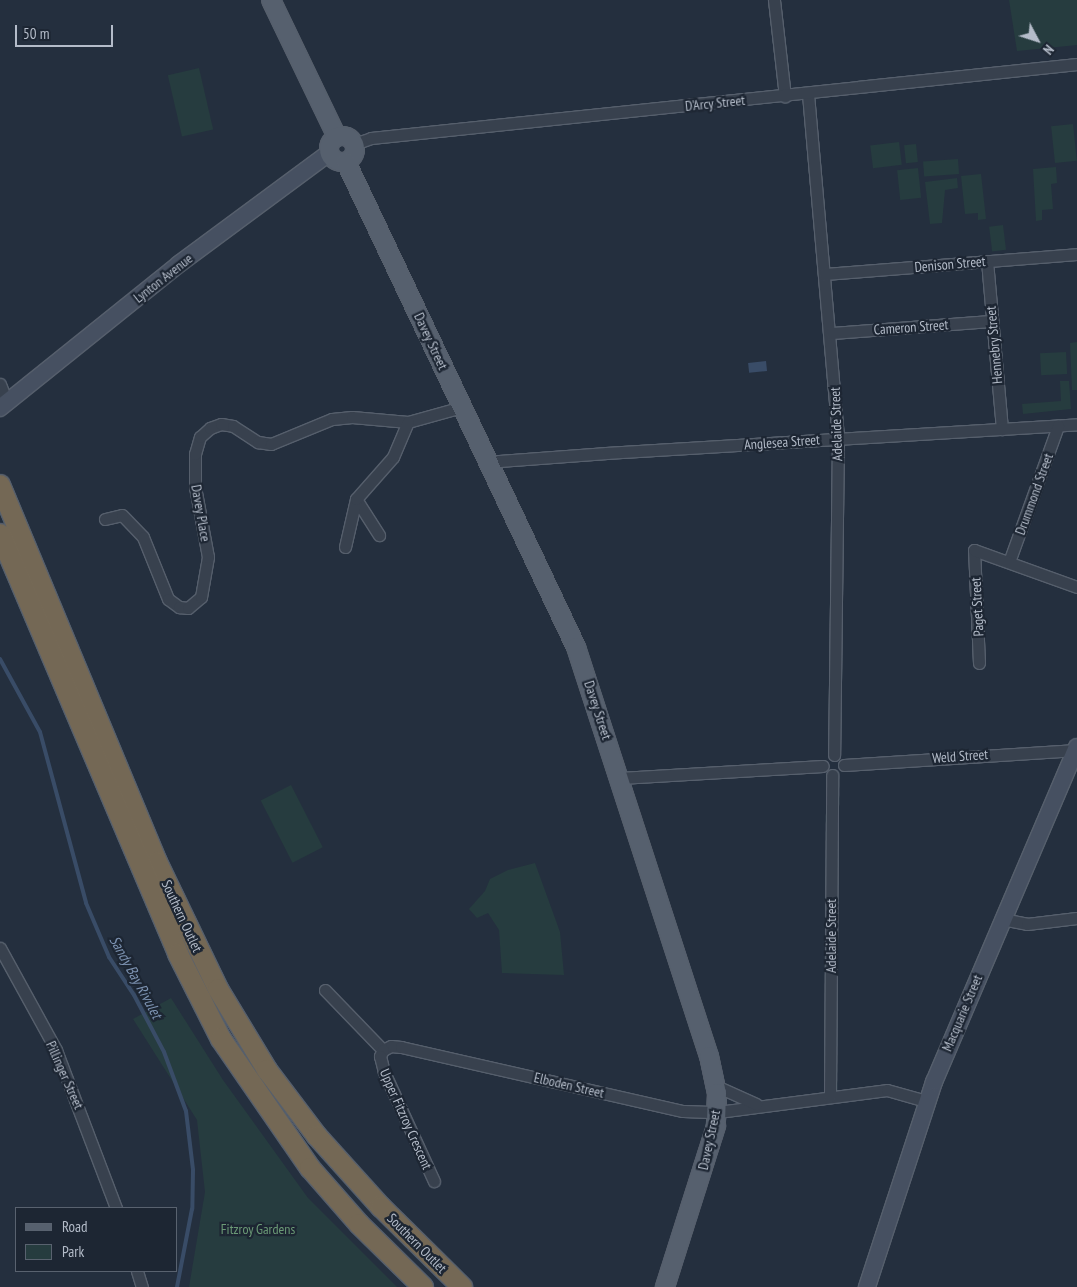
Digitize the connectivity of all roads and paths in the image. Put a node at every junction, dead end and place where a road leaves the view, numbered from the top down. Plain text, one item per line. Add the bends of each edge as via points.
1 (271, 0) edge
2 (774, 0) edge
3 (1077, 64) edge
4 (808, 94) junction
5 (786, 96) junction
6 (337, 137) junction
7 (354, 144) junction
8 (329, 153) junction
9 (346, 162) junction
10 (1077, 254) edge
11 (987, 261) junction
12 (824, 274) junction
13 (992, 321) junction
14 (830, 333) junction
15 (0, 384) edge
16 (4, 405) edge
17 (462, 407) junction
18 (408, 422) junction
19 (1077, 424) edge
20 (1058, 426) junction
21 (1002, 429) junction
22 (838, 438) junction
23 (489, 466) junction
24 (0, 485) edge
25 (356, 499) junction
26 (105, 520) dead end
27 (0, 534) edge
28 (379, 535) dead end
29 (345, 547) dead end
30 (1009, 562) junction
31 (1077, 587) edge
32 (979, 663) dead end
33 (1077, 749) edge
34 (834, 755) junction
35 (844, 765) junction
36 (823, 766) junction
37 (832, 775) junction
38 (620, 778) junction
39 (1077, 918) edge
40 (1002, 919) junction
41 (0, 948) edge
42 (325, 990) dead end
43 (383, 1050) junction
44 (716, 1086) junction
45 (830, 1096) junction
46 (926, 1102) junction
47 (757, 1104) junction
48 (718, 1112) junction
49 (434, 1181) dead end
50 (116, 1207) edge
51 (137, 1272) edge
52 (142, 1287) edge
53 (423, 1287) edge
54 (462, 1287) edge
55 (665, 1287) edge
56 (867, 1287) edge

1 - 6 main road
2 - 5 street
3 - 4 street, D'Arcy Street
4 - 5 street, D'Arcy Street
4 - 12 street, Adelaide Street
5 - 7 street, D'Arcy Street via 371,138
6 - 7 main road via 349,138
6 - 8 main road via 329,145
7 - 9 main road via 355,152
8 - 9 main road via 334,160
8 - 16 street, Lynton Avenue via 179,264
9 - 17 main road, Davey Street
10 - 11 street, Denison Street
11 - 12 street, Denison Street
11 - 13 street, Hennebry Street
12 - 14 street, Adelaide Street
13 - 14 street, Cameron Street
13 - 21 street, Hennebry Street
14 - 22 street, Adelaide Street
15 - 16 street
17 - 18 street, Davey Place
17 - 23 main road, Davey Street
18 - 25 street via 393,457
18 - 26 street, Davey Place via 352,417 332,419 270,444 258,442 233,426 222,424 210,428 200,437 195,454 195,487 208,557 200,597 188,608 179,607 168,599 143,538 128,521 122,515
19 - 20 street, Anglesea Street
20 - 21 street, Anglesea Street
20 - 30 street, Drummond Street
21 - 22 street, Anglesea Street
22 - 23 street, Anglesea Street via 499,461
22 - 34 street, Adelaide Street
23 - 38 main road, Davey Street via 576,647
24 - 54 highway, Southern Outlet via 157,862 218,989 267,1070 317,1136 381,1207
25 - 28 street
25 - 29 street
27 - 53 highway, Southern Outlet via 178,954 221,1039 310,1168 359,1224
30 - 31 street
30 - 32 street, Paget Street via 974,550
33 - 35 street, Weld Street
33 - 40 street, Macquarie Street
34 - 35 street
34 - 36 street via 826,758
35 - 37 street via 840,772
36 - 37 street
36 - 38 street
37 - 45 street, Adelaide Street
38 - 44 main road, Davey Street
39 - 40 street via 1027,924
40 - 46 street, Macquarie Street
41 - 50 street, Pillinger Street via 56,1050
42 - 43 street, Upper Fitzroy Crescent
43 - 48 street, Elboden Street via 391,1046 401,1047 683,1111
43 - 49 street, Upper Fitzroy Crescent via 380,1056 384,1072
44 - 47 street, Elboden Street
44 - 48 main road, Davey Street
45 - 46 street, Elboden Street via 894,1090
45 - 47 street, Elboden Street
46 - 56 street, Macquarie Street
47 - 48 street, Elboden Street
48 - 55 main road, Davey Street via 703,1173
51 - 52 street

